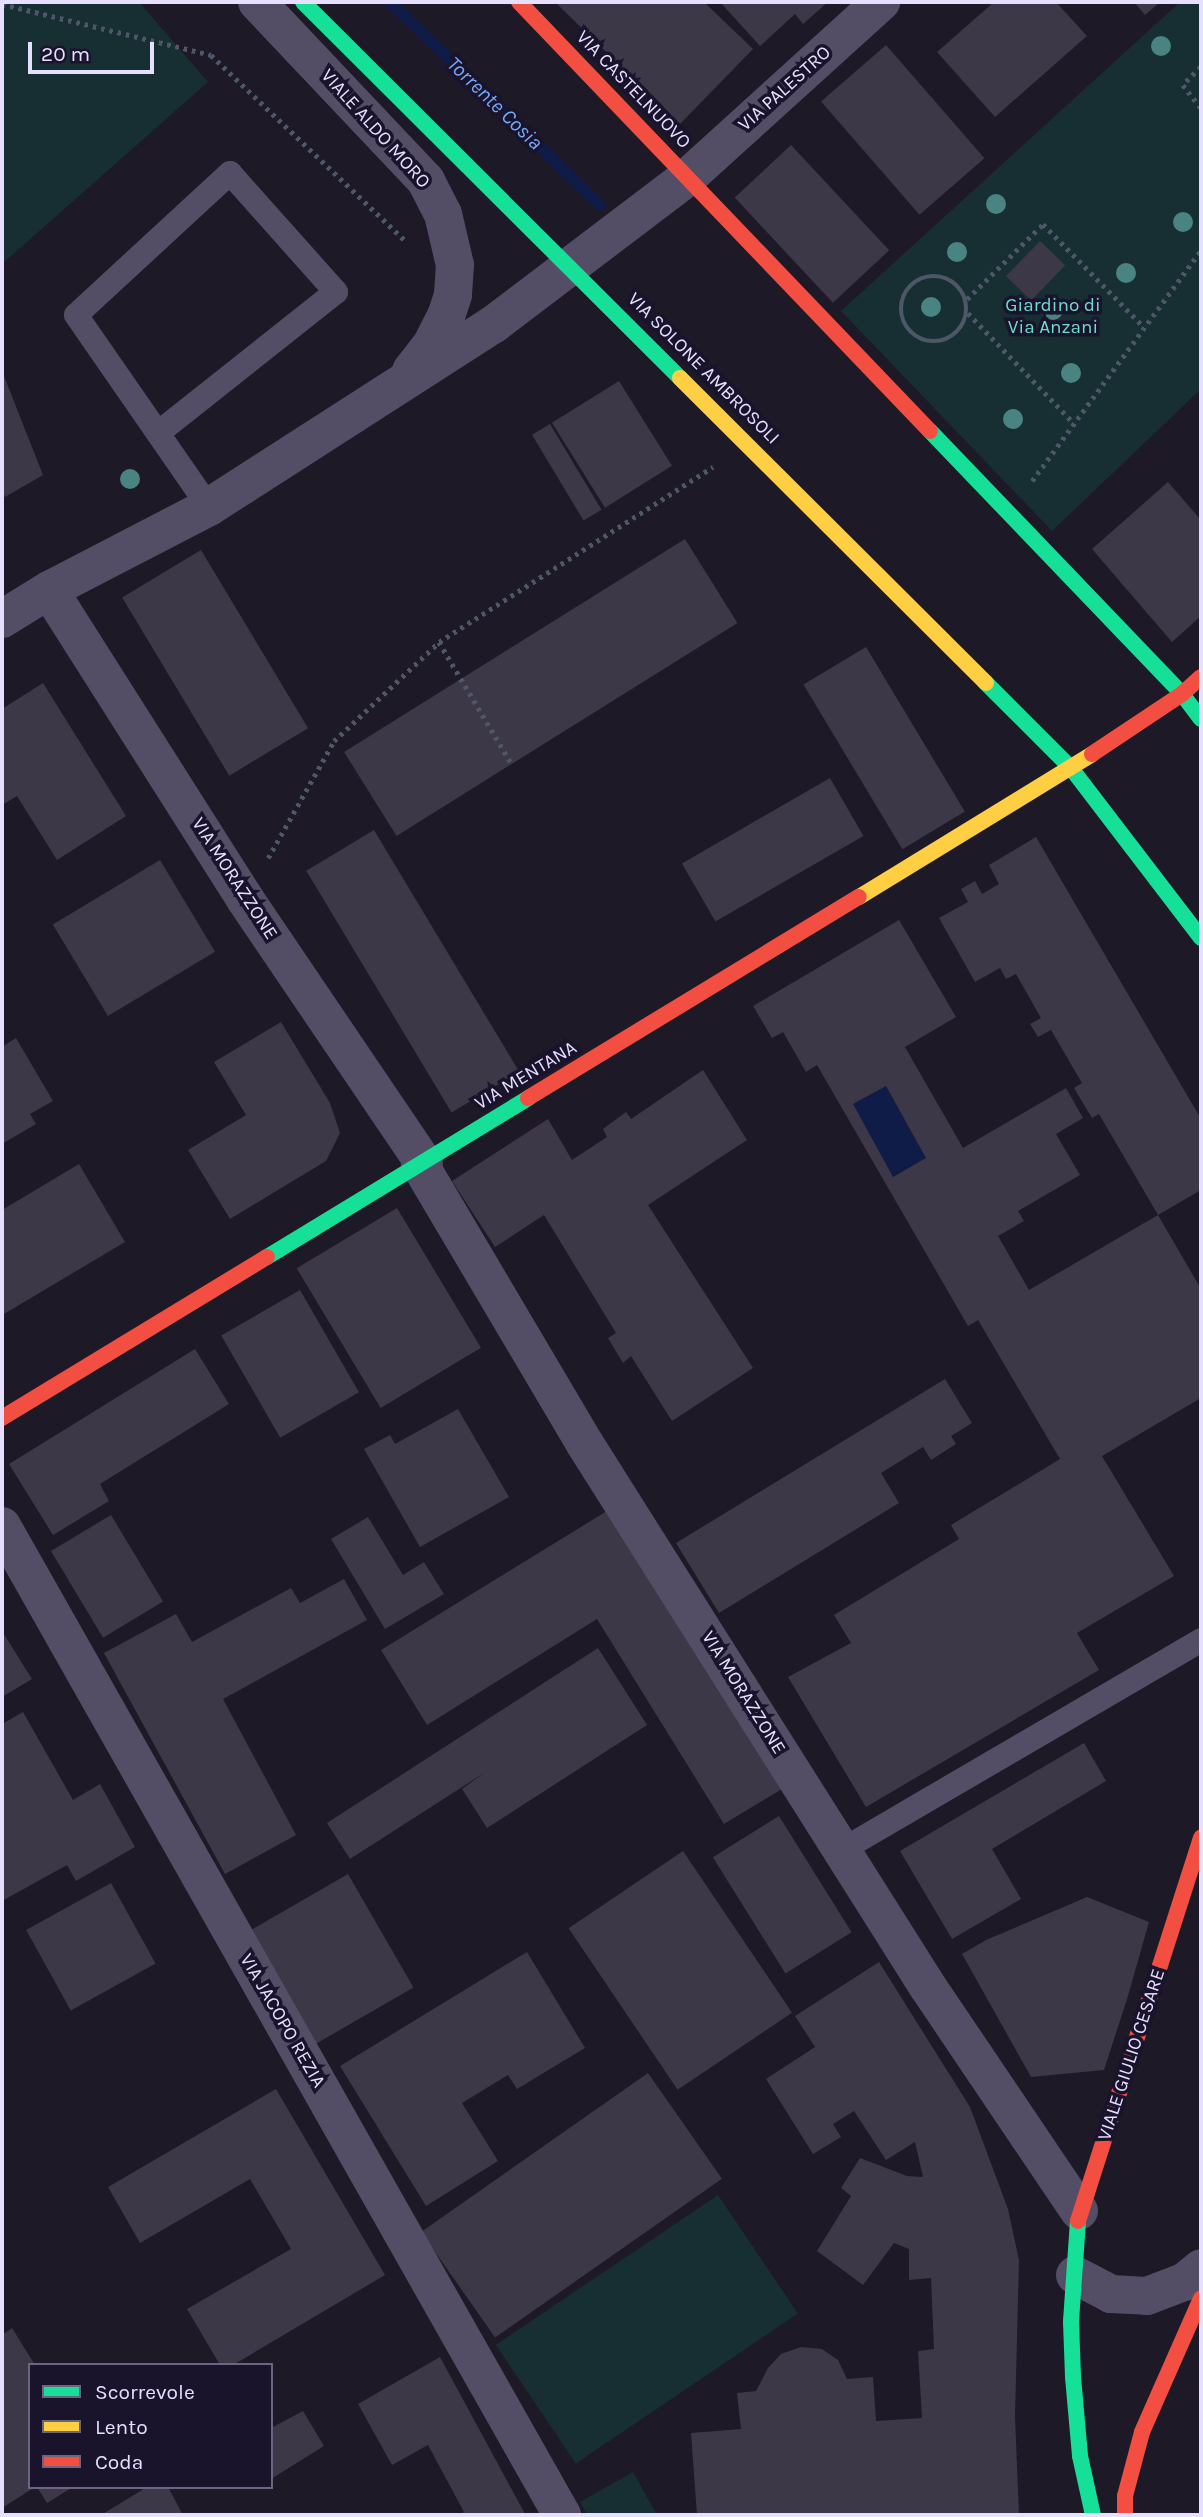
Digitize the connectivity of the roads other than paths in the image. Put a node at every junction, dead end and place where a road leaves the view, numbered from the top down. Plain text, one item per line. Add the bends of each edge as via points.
1 (257, 2) edge
2 (303, 2) edge
3 (519, 2) edge
4 (881, 2) edge
5 (674, 188) junction
6 (585, 257) junction
7 (399, 387) junction
8 (158, 433) junction
9 (209, 507) junction
10 (49, 590) junction
11 (2, 619) edge
12 (1201, 677) edge
13 (1182, 694) junction
14 (1201, 719) edge
15 (1071, 768) junction
16 (1201, 938) edge
17 (422, 1164) junction
18 (2, 1418) edge
19 (2, 1526) edge
20 (1201, 1640) edge
21 (1201, 1837) edge
22 (842, 1850) junction
23 (1079, 2211) junction
24 (1201, 2268) edge
25 (1075, 2275) junction
26 (1201, 2298) edge
27 (562, 2515) edge
28 (1093, 2515) edge
29 (1125, 2515) edge

1 - 7 street, VIALE ALDO MORO via 426,181 451,239 455,265 446,316 432,344
2 - 6 main road, VIA SOLONE AMBROSOLI
3 - 5 main road, VIA CASTELNUOVO
4 - 5 street, VIA PALESTRO
5 - 6 street, VIA PALESTRO
5 - 13 main road via 1009,512
6 - 7 street, VIALE ALDO MORO
6 - 15 main road, VIA SOLONE AMBROSOLI via 749,445
7 - 9 street, VIALE ALDO MORO
8 - 8 lane via 76,315 230,173 336,292
8 - 9 lane
9 - 10 street, VIALE ALDO MORO
10 - 11 street, VIALE ALDO MORO
10 - 17 street, VIA MORAZZONE via 245,899
12 - 13 main road
13 - 14 main road
13 - 15 main road
15 - 16 main road
15 - 17 main road, VIA MENTANA
17 - 18 main road, VIA MENTANA
17 - 22 street, VIA MORAZZONE via 586,1444
19 - 27 street, VIA JACOPO REZIA
20 - 22 lane
21 - 23 main road, VIALE GIULIO CESARE
22 - 23 street, VIA MORAZZONE
23 - 25 main road, VIALE GIULIO CESARE
24 - 25 street via 1184,2282 1147,2296 1111,2294
25 - 28 main road, VIALE GIULIO CESARE via 1073,2377 1080,2456
26 - 29 main road via 1142,2432 1125,2496

